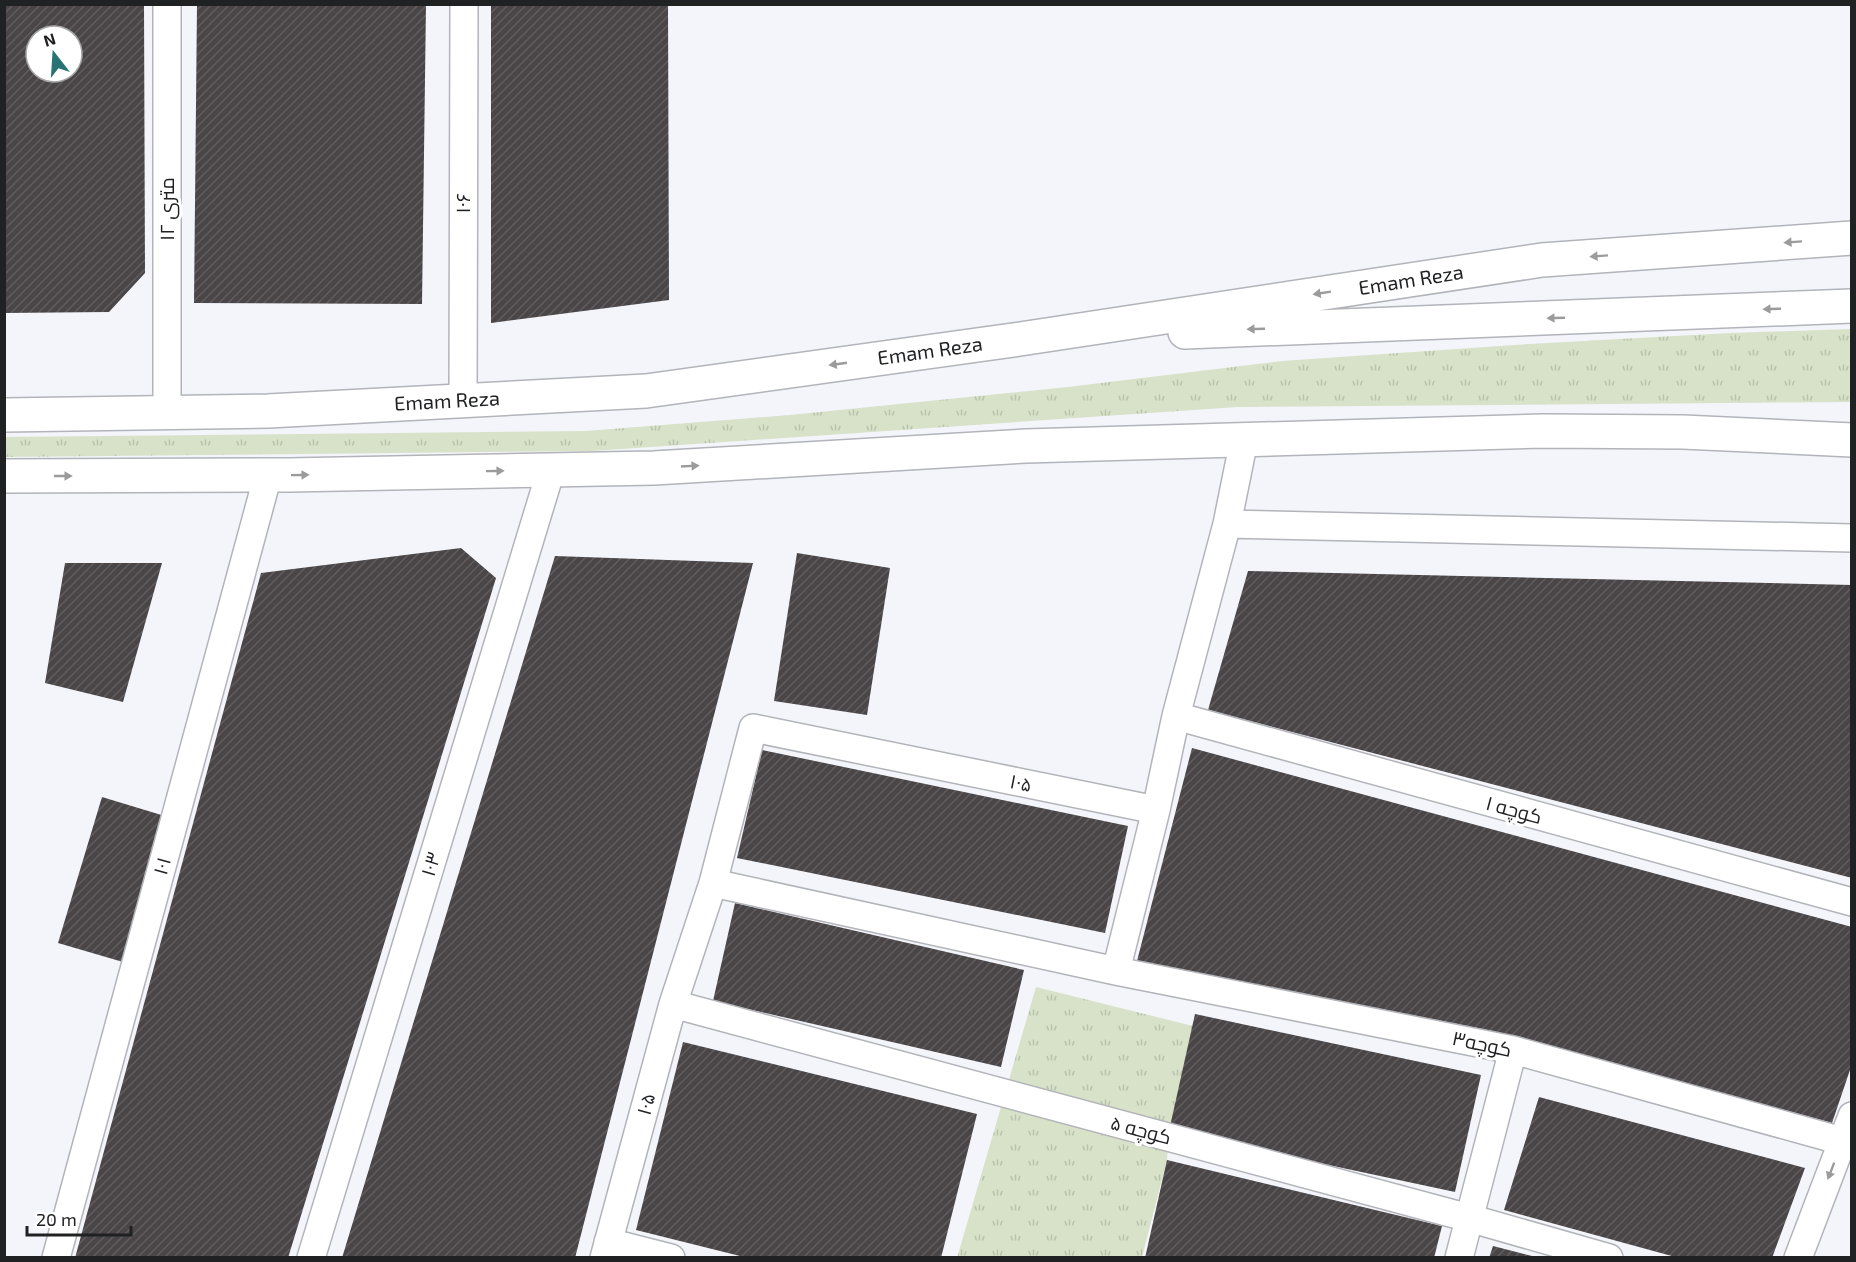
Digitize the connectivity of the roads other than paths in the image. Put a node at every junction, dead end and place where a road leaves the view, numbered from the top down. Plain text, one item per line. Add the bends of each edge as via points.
1 (167, 4) edge
2 (464, 4) edge
3 (1851, 238) edge
4 (1851, 306) edge
5 (1020, 339) junction
6 (462, 401) junction
7 (167, 413) junction
8 (4, 415) edge
9 (1851, 425) edge
10 (1683, 432) junction
11 (1244, 440) junction
12 (1851, 440) edge
13 (551, 470) junction
14 (268, 475) junction
15 (4, 476) edge
16 (1227, 524) junction
17 (1851, 538) edge
18 (1176, 716) junction
19 (1156, 810) junction
20 (714, 883) junction
21 (1851, 902) edge
22 (1116, 970) junction
23 (673, 1004) junction
24 (1513, 1050) junction
25 (1847, 1128) edge
26 (1469, 1218) junction
27 (606, 1250) edge
28 (56, 1257) edge
29 (311, 1257) edge
30 (671, 1257) edge
31 (1459, 1257) edge
32 (1609, 1257) edge
33 (1798, 1257) edge

1 - 7 street, ۱۲ متری
2 - 6 street, ۱۰۶
3 -> 5 main road, Emam Reza via 1542,260
4 -> 5 main road
5 -> 6 main road, Emam Reza via 646,391
6 - 7 main road, Emam Reza
7 - 8 main road, Emam Reza
9 - 10 main road
10 - 11 main road
10 - 12 main road
13 -> 11 main road via 654,468 1026,446
11 - 16 street
14 -> 13 main road
13 - 29 street, ۱۰۳
15 -> 14 main road
14 - 28 street, ۱۰۱
16 - 17 street
16 - 18 street
18 - 19 street
18 - 21 street, کوچه ۱
19 - 20 street, ۱۰۵ via 753,728
19 - 22 street
20 - 22 street
20 - 23 street, ۱۰۵
22 - 24 street, کوچه۳
23 - 26 street, کوچه ۵
23 - 27 street, ۱۰۵
24 - 25 street, کوچه۳
24 - 26 street
25 -> 33 street
26 - 31 street
26 - 32 street, کوچه ۵
27 - 30 street

